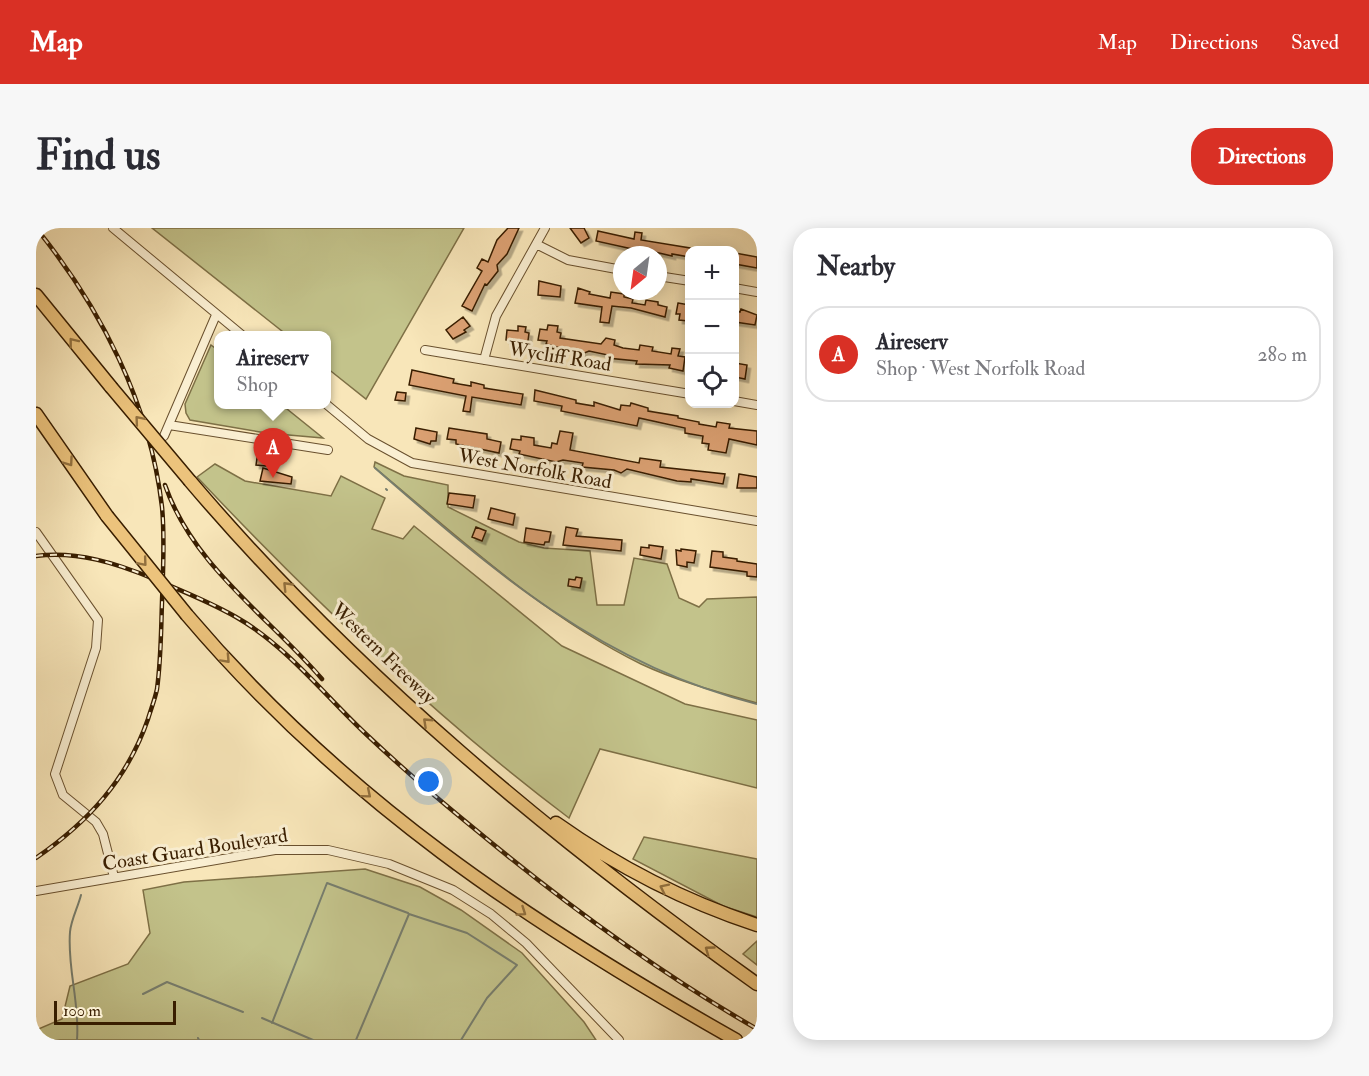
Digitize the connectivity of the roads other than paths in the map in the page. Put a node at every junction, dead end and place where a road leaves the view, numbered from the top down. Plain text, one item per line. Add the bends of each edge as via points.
1 (112, 228) edge
2 (545, 228) edge
3 (536, 244) junction
4 (613, 268) edge
5 (667, 277) edge
6 (685, 280) edge
7 (739, 289) edge
8 (757, 292) edge
9 (36, 295) edge
10 (216, 315) junction
11 (236, 331) edge
12 (425, 350) dead end
13 (484, 360) junction
14 (685, 393) edge
15 (739, 402) edge
16 (757, 405) edge
17 (331, 409) edge
18 (36, 414) edge
19 (169, 424) junction
20 (164, 436) dead end
21 (328, 450) dead end
22 (757, 521) edge
23 (36, 532) edge
24 (447, 740) junction
25 (114, 877) junction
26 (36, 891) edge
27 (757, 926) edge
28 (757, 984) edge
29 (619, 1040) edge
30 (736, 1040) edge

1 - 10 street
2 - 3 street
3 - 4 street via 568,260
3 - 13 street via 496,316
5 - 6 street
7 - 8 street
24 -> 9 highway, Western Freeway, bridge via 320,620 190,481
10 - 11 street
10 - 19 street
12 - 13 street, Wycliff Road
13 - 14 street, Wycliff Road
15 - 16 street
17 - 22 street, West Norfolk Road via 368,440 412,463
18 -> 30 highway, bridge via 107,516 188,615 282,717 329,761 420,838 496,894 579,949
19 - 20 street
19 - 21 street
23 - 25 street via 98,620 96,648 55,774 63,795 96,822 103,834
27 -> 24 highway via 664,889 600,853
28 -> 24 highway, Western Freeway via 616,881
25 - 26 street, Coast Guard Boulevard
25 - 29 street, Coast Guard Boulevard via 275,850 328,850 389,864 453,890 491,914 526,943

